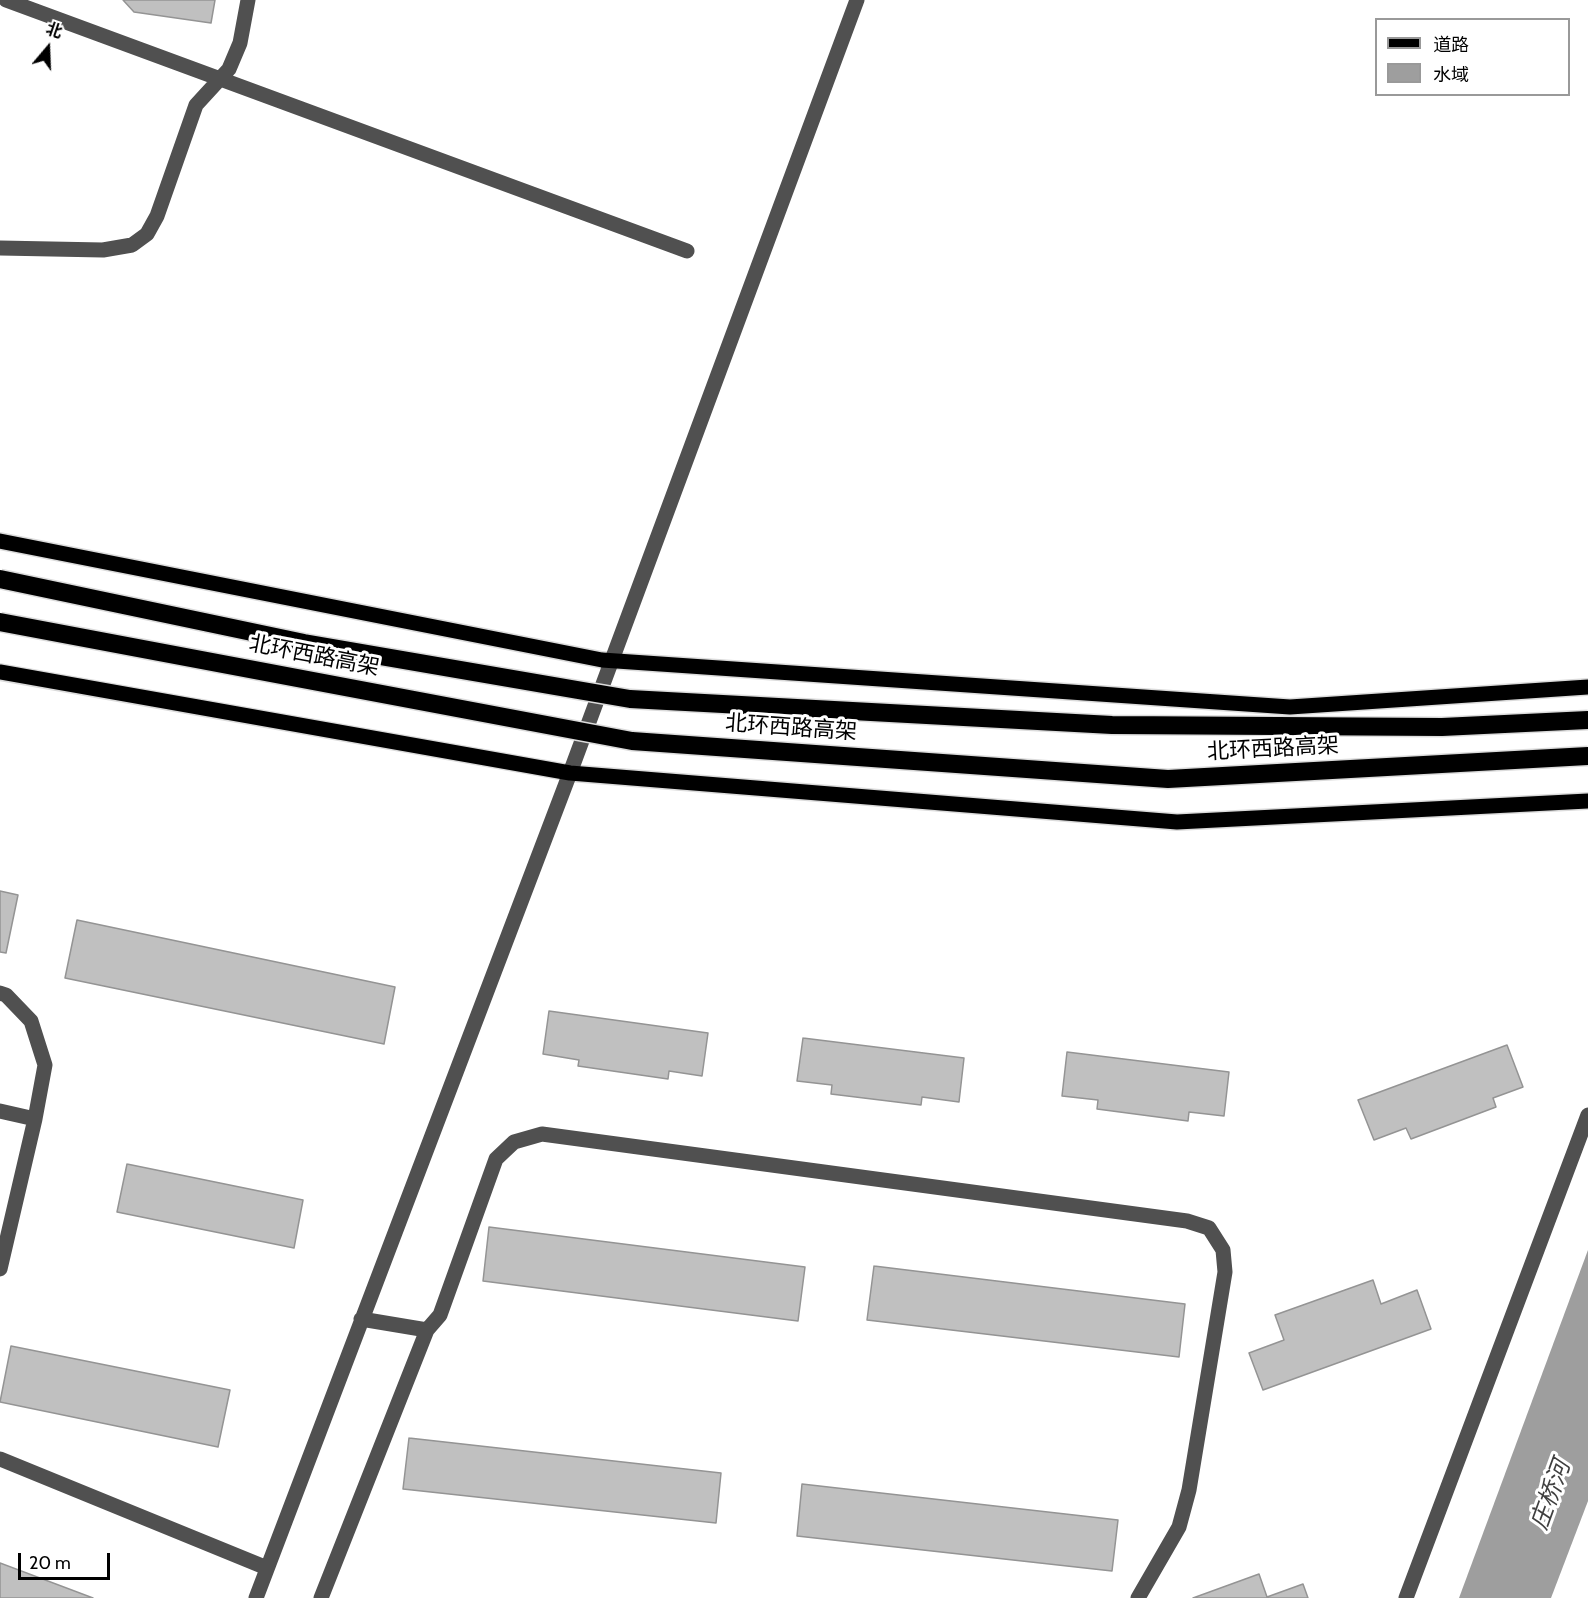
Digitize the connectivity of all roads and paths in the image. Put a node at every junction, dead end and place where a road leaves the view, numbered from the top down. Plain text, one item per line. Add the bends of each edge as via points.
1 (6, 0) edge
2 (248, 0) edge
3 (856, 0) edge
4 (219, 80) junction
5 (0, 248) edge
6 (687, 251) dead end
7 (0, 541) edge
8 (0, 579) edge
9 (0, 622) edge
10 (612, 660) junction
11 (0, 672) edge
12 (1588, 687) edge
13 (1588, 720) edge
14 (1588, 756) edge
15 (570, 773) junction
16 (1588, 801) edge
17 (0, 993) edge
18 (0, 1111) edge
19 (1588, 1114) edge
20 (35, 1119) junction
21 (0, 1269) edge
22 (361, 1319) junction
23 (427, 1330) junction
24 (0, 1459) edge
25 (267, 1568) junction
26 (256, 1598) edge
27 (321, 1598) edge
28 (1138, 1598) edge
29 (1406, 1598) edge

1 - 4 street
2 - 4 street via 240,43 229,69
3 - 10 street
4 - 5 street via 196,105 147,234 132,245 103,250
4 - 6 street
7 - 10 main road
8 - 13 highway, 北环西路高架, bridge via 304,643 630,699 1112,725 1442,727
9 - 14 highway, 北环西路高架, bridge via 632,741 1168,779
10 - 12 main road via 1290,707
10 - 15 street
11 - 15 main road
15 - 16 main road via 1177,822
15 - 22 street
17 - 20 street via 31,1021 45,1065
18 - 20 street
19 - 29 street
20 - 21 street
22 - 23 street
22 - 25 street
23 - 27 street
23 - 28 street via 440,1315 496,1159 514,1142 542,1134 1209,1227 1223,1250 1225,1272 1189,1490 1179,1527
24 - 25 street
25 - 26 street

